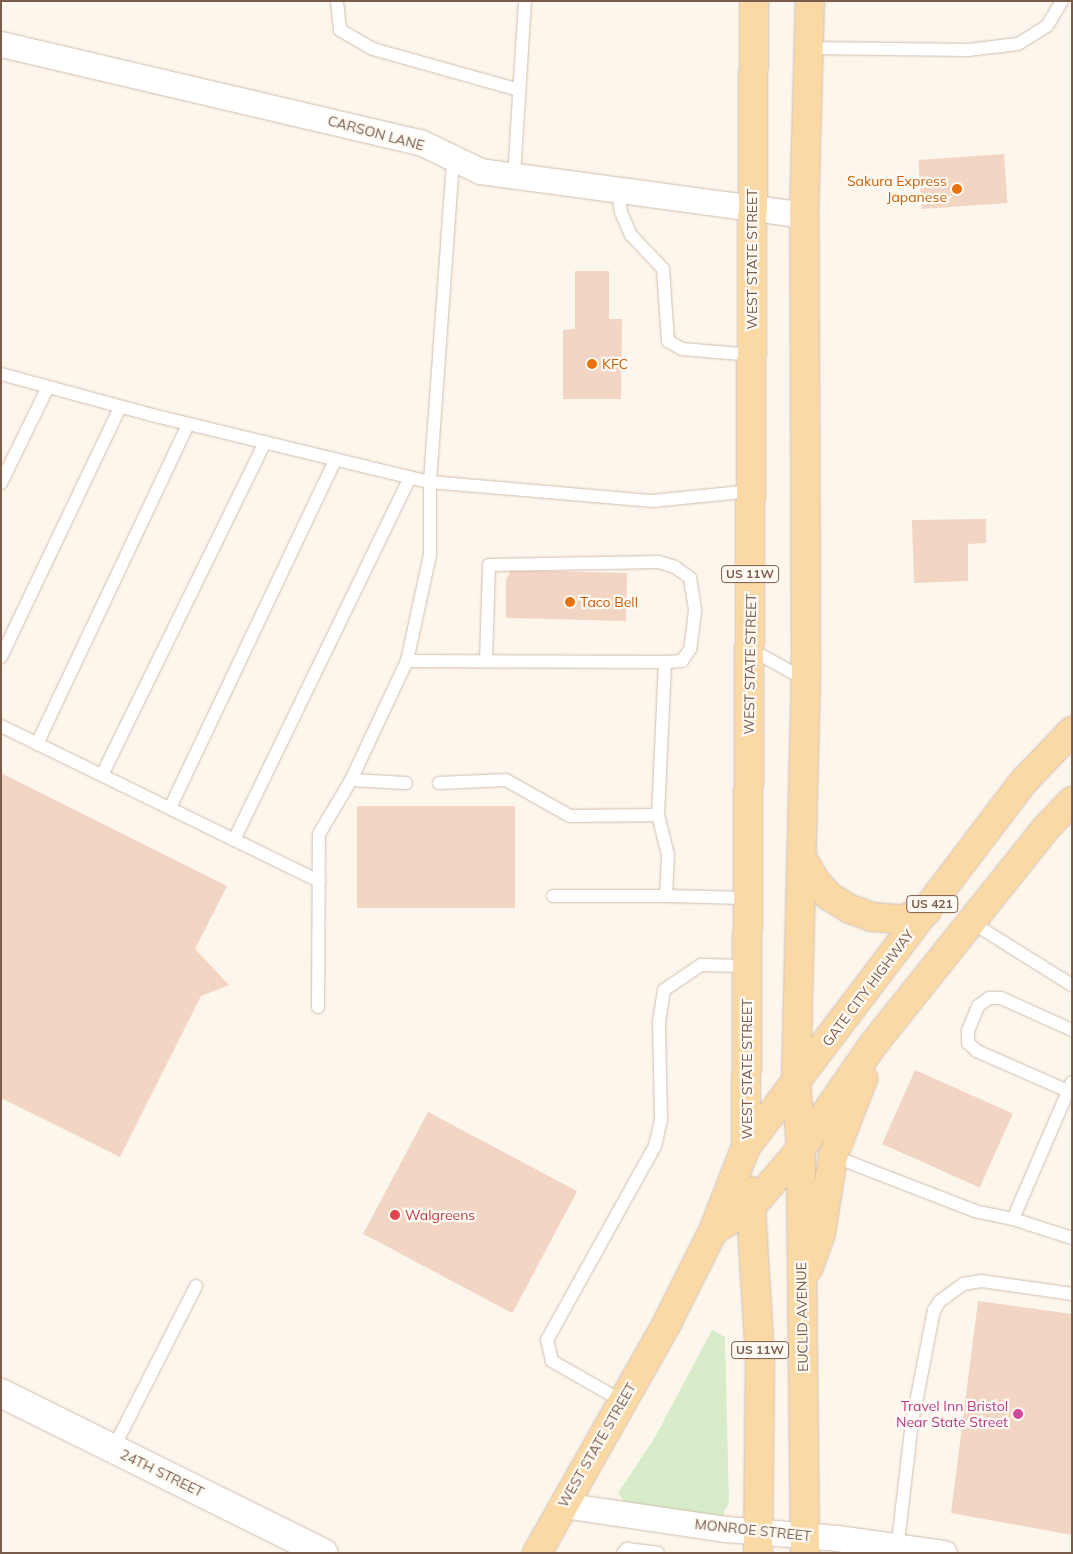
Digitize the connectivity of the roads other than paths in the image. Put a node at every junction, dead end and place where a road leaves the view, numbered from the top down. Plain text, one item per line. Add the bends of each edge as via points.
1 (338, 1) edge
2 (525, 1) edge
3 (754, 1) edge
4 (810, 1) edge
5 (1062, 1) edge
6 (1, 44) edge
7 (808, 48) junction
8 (519, 90) junction
9 (453, 160) junction
10 (514, 176) junction
11 (618, 189) junction
12 (752, 206) junction
13 (804, 215) junction
14 (752, 355) junction
15 (1, 374) edge
16 (48, 387) junction
17 (120, 407) junction
18 (188, 424) junction
19 (265, 442) junction
20 (336, 459) junction
21 (410, 477) junction
22 (430, 482) junction
23 (1, 483) edge
24 (751, 491) junction
25 (750, 649) junction
26 (1, 657) edge
27 (406, 661) junction
28 (486, 661) junction
29 (665, 662) junction
30 (806, 680) junction
31 (1, 726) edge
32 (1072, 731) edge
33 (37, 744) junction
34 (102, 775) junction
35 (351, 780) junction
36 (406, 783) dead end
37 (439, 783) dead end
38 (1072, 801) edge
39 (170, 808) junction
40 (658, 814) junction
41 (234, 840) junction
42 (802, 857) junction
43 (319, 881) junction
44 (553, 896) dead end
45 (666, 896) junction
46 (747, 898) junction
47 (926, 911) junction
48 (971, 922) junction
49 (748, 966) junction
50 (1072, 985) edge
51 (318, 1007) dead end
52 (1072, 1030) edge
53 (872, 1046) junction
54 (796, 1081) junction
55 (1070, 1086) edge
56 (746, 1147) junction
57 (801, 1149) junction
58 (834, 1156) junction
59 (751, 1207) junction
60 (1013, 1219) junction
61 (713, 1231) junction
62 (1072, 1238) edge
63 (196, 1286) dead end
64 (801, 1287) junction
65 (1072, 1294) edge
66 (1, 1393) edge
67 (622, 1401) junction
68 (113, 1449) junction
69 (563, 1505) junction
70 (758, 1542) edge
71 (805, 1544) edge
72 (897, 1549) edge
73 (324, 1553) edge
74 (537, 1553) edge
75 (624, 1553) edge
76 (658, 1553) edge
77 (944, 1553) edge

1 - 8 lane via 340,30 373,49
2 - 8 lane
3 - 12 main road, WEST STATE STREET / US 11W
4 - 7 main road, US 11W
5 - 7 lane via 1047,26 1018,44 968,50
6 - 9 street, CARSON LANE via 420,142
7 - 13 main road, US 11W
8 - 10 lane
9 - 10 street, CARSON LANE via 480,171
9 - 22 lane
10 - 11 street, CARSON LANE
11 - 12 street, CARSON LANE
11 - 14 lane via 621,212 631,235 663,269 668,341 682,349
12 - 13 street, CARSON LANE
12 - 14 main road, WEST STATE STREET / US 11W
13 - 30 main road, US 11W
14 - 24 main road, WEST STATE STREET / US 11W
15 - 16 lane
16 - 17 lane
16 - 23 lane
17 - 18 lane
17 - 26 lane
18 - 19 lane
18 - 33 lane
19 - 20 lane
19 - 34 lane
20 - 21 lane
20 - 39 lane
21 - 22 lane
21 - 41 lane
22 - 24 lane via 653,501
22 - 27 lane via 430,555
24 - 25 main road, WEST STATE STREET / US 11W
25 - 30 lane
25 - 46 main road, WEST STATE STREET / US 11W
27 - 28 lane
27 - 35 lane
28 - 29 lane
28 - 29 lane via 489,565 659,562 675,567 690,578 695,611 690,649 682,661
29 - 40 lane
30 - 42 main road, US 11W
31 - 33 lane
32 - 47 main road, GATE CITY HIGHWAY / US 421 via 1024,781
33 - 34 lane
34 - 39 lane
35 - 36 lane
35 - 43 lane via 319,834
37 - 40 lane via 506,780 570,816
38 - 48 main road, US 421
39 - 41 lane
40 - 45 lane via 668,855
41 - 43 lane
42 - 47 main road via 814,879 829,896 850,909 872,917 902,919
42 - 54 main road, US 11W
43 - 51 lane
44 - 45 lane
45 - 46 lane
46 - 49 main road, WEST STATE STREET / US 11W
47 - 54 main road, GATE CITY HIGHWAY / US 421
48 - 50 lane
48 - 53 main road, US 421
49 - 56 main road, WEST STATE STREET / US 11W
49 - 67 lane via 701,965 664,990 659,1022 662,1119 655,1146 547,1340 552,1361
52 - 55 lane via 1001,998 989,998 978,1006 968,1031 968,1044 976,1051
53 - 57 main road, US 421
53 - 58 main road
54 - 56 main road, GATE CITY HIGHWAY
54 - 57 main road, EUCLID AVENUE / US 11W
55 - 60 lane
56 - 59 main road, US 11W
56 - 61 main road, WEST STATE STREET
57 - 59 main road
57 - 64 main road, EUCLID AVENUE / US 11W
58 - 60 lane via 975,1211
58 - 64 main road via 821,1233
59 - 61 main road
59 - 70 main road, US 11W via 760,1358
60 - 62 lane
61 - 67 main road, WEST STATE STREET via 667,1323
63 - 68 lane
64 - 71 main road, EUCLID AVENUE / US 11W
65 - 72 lane via 982,1281 963,1284 940,1301 934,1310 912,1423
66 - 68 street, 24TH STREET
67 - 69 main road, WEST STATE STREET
68 - 73 street, 24TH STREET
69 - 70 street, MONROE STREET
69 - 74 main road, WEST STATE STREET
70 - 71 street, MONROE STREET
71 - 72 street, MONROE STREET
72 - 77 street, MONROE STREET
75 - 76 lane via 628,1549

